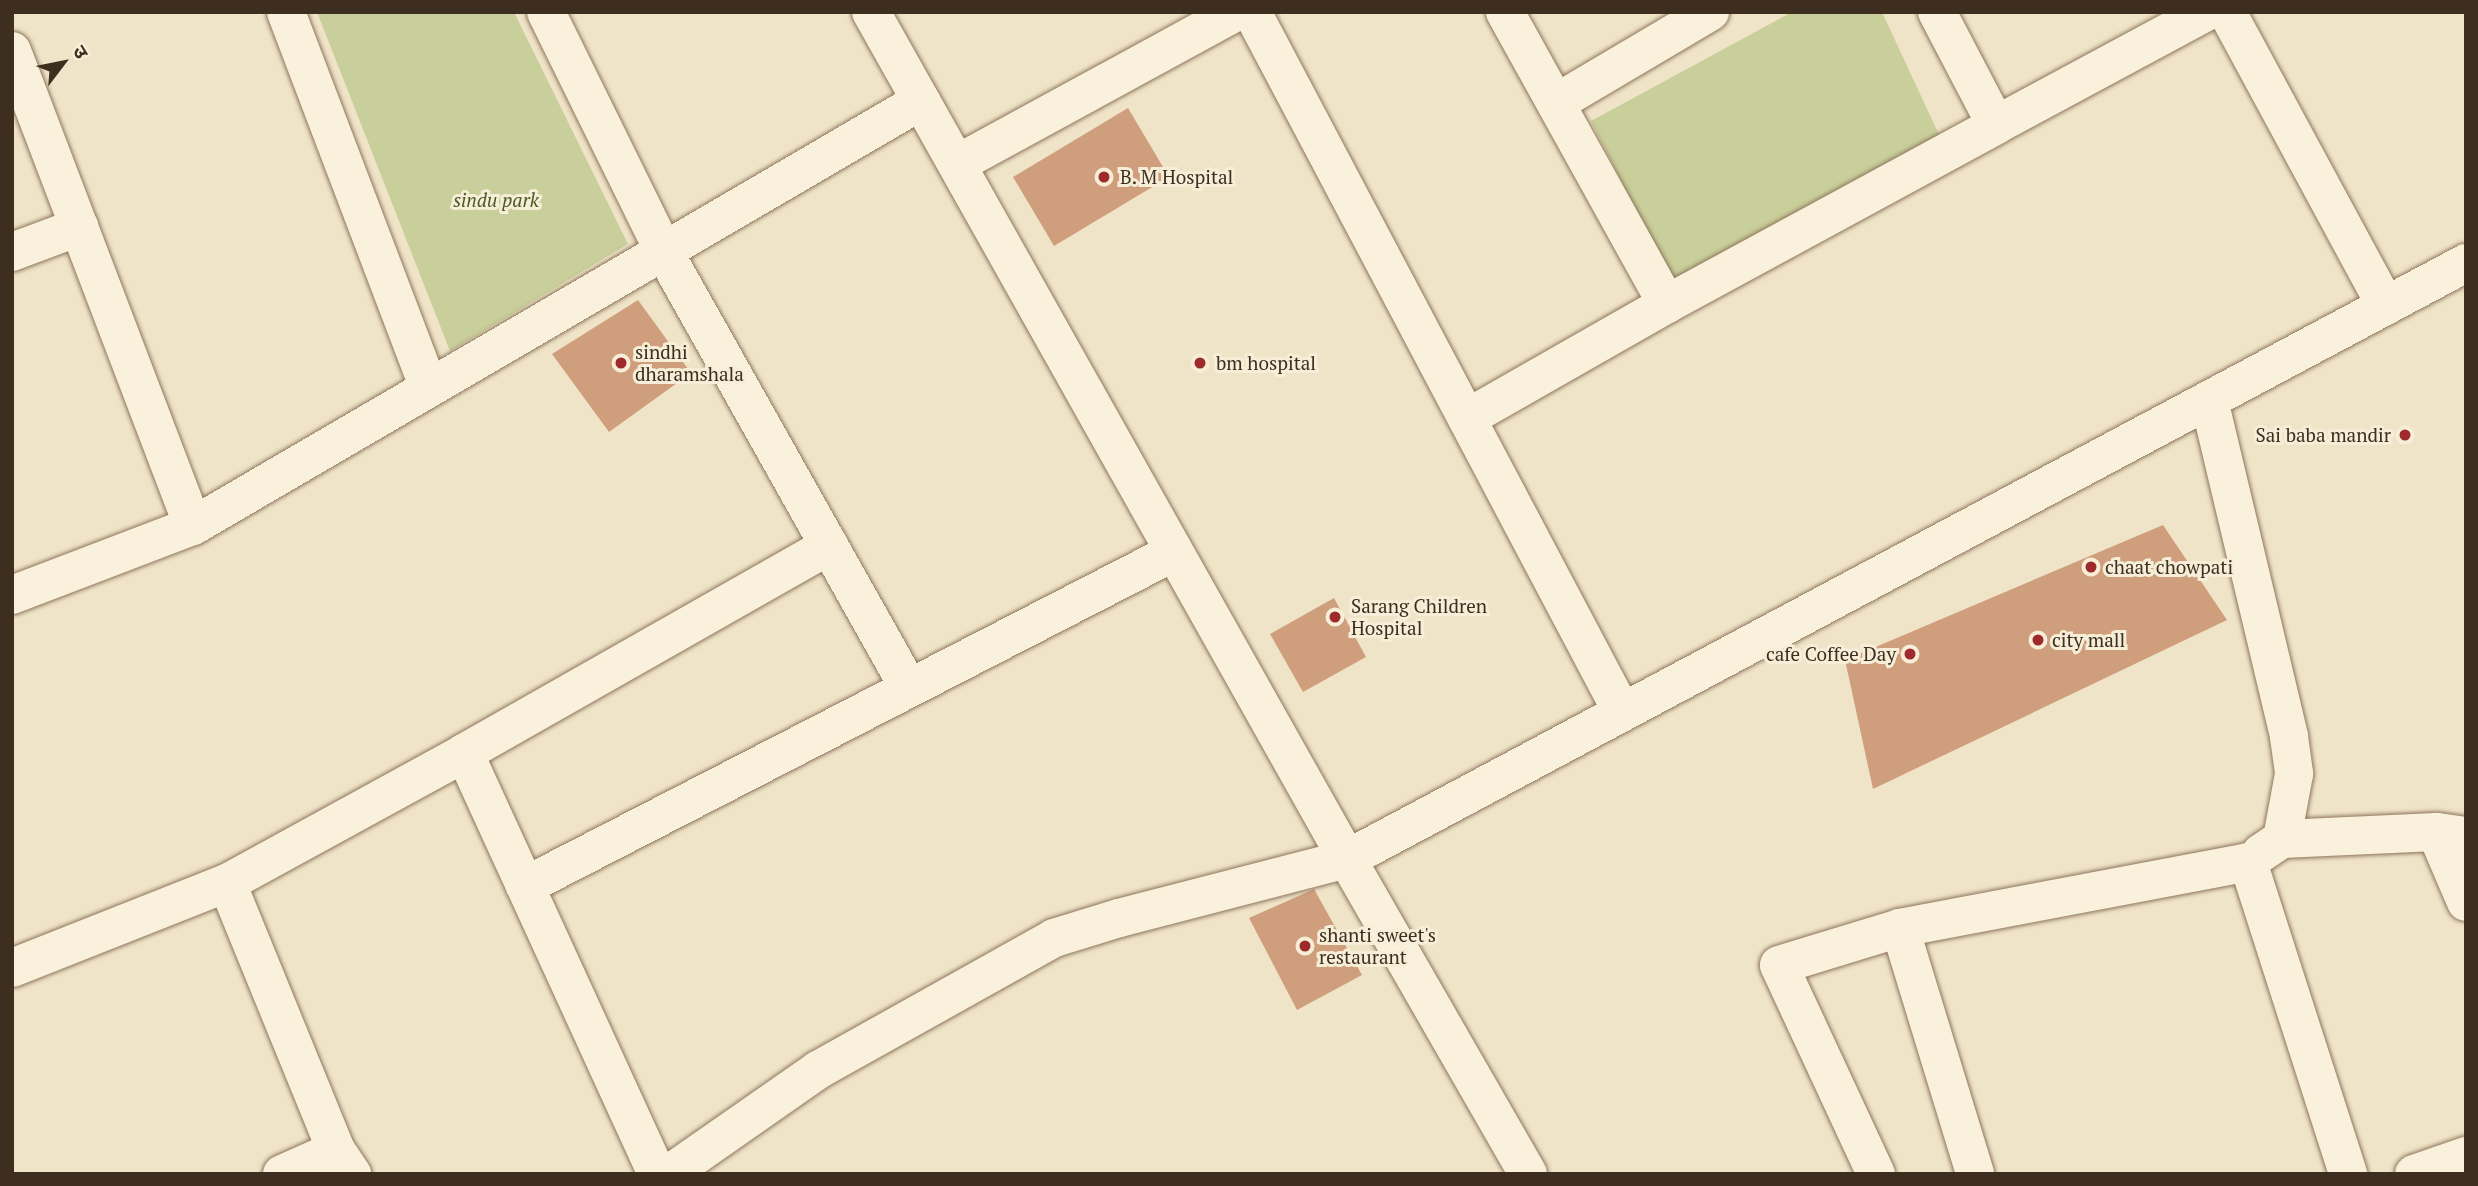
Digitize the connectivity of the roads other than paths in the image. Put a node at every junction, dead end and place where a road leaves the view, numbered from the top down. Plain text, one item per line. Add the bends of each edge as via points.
1 (286, 12) edge
2 (546, 12) edge
3 (872, 12) edge
4 (1237, 12) edge
5 (1252, 12) edge
6 (1505, 12) edge
7 (1710, 12) edge
8 (1937, 12) edge
9 (2206, 12) edge
10 (2227, 12) edge
11 (12, 51) edge
12 (921, 101) junction
13 (1556, 103) junction
14 (1996, 125) junction
15 (957, 164) junction
16 (79, 227) junction
17 (12, 252) edge
18 (664, 252) junction
19 (2466, 263) edge
20 (1667, 304) junction
21 (2386, 306) junction
22 (429, 388) junction
23 (2209, 400) junction
24 (1467, 418) junction
25 (193, 526) junction
26 (829, 546) junction
27 (1174, 552) junction
28 (12, 596) edge
29 (909, 688) junction
30 (1622, 712) junction
31 (464, 752) junction
32 (2451, 834) edge
33 (2282, 839) junction
34 (1347, 859) junction
35 (2248, 862) junction
36 (227, 883) junction
37 (525, 886) junction
38 (2466, 902) edge
39 (1900, 928) junction
40 (12, 968) edge
41 (2466, 1156) edge
42 (344, 1162) edge
43 (677, 1170) edge
44 (282, 1174) edge
45 (1528, 1174) edge
46 (1876, 1174) edge
47 (1975, 1174) edge
48 (2348, 1174) edge
49 (2414, 1174) edge

1 - 22 street
2 - 18 street
3 - 12 street
4 - 15 street
5 - 24 street
6 - 13 street
7 - 13 street
8 - 14 street
9 - 14 street
10 - 21 street
11 - 16 street
12 - 15 street
12 - 18 street
13 - 20 street
14 - 20 street
15 - 27 street
16 - 17 street
16 - 25 street
18 - 22 street
18 - 26 street
19 - 21 street
20 - 24 street
21 - 23 street
22 - 25 street
23 - 30 street
23 - 33 street via 2289,737 2294,774
24 - 30 street
25 - 28 street
26 - 29 street
26 - 31 street
27 - 29 street
27 - 34 street
29 - 37 street
30 - 34 street
31 - 36 street
31 - 37 street
32 - 33 street
32 - 38 street
33 - 35 street
34 - 43 street via 1054,938 818,1070
34 - 45 street
35 - 39 street
35 - 48 street
36 - 40 street
36 - 42 street
37 - 43 street
39 - 46 street via 1779,965
39 - 47 street
41 - 49 street
42 - 44 street

